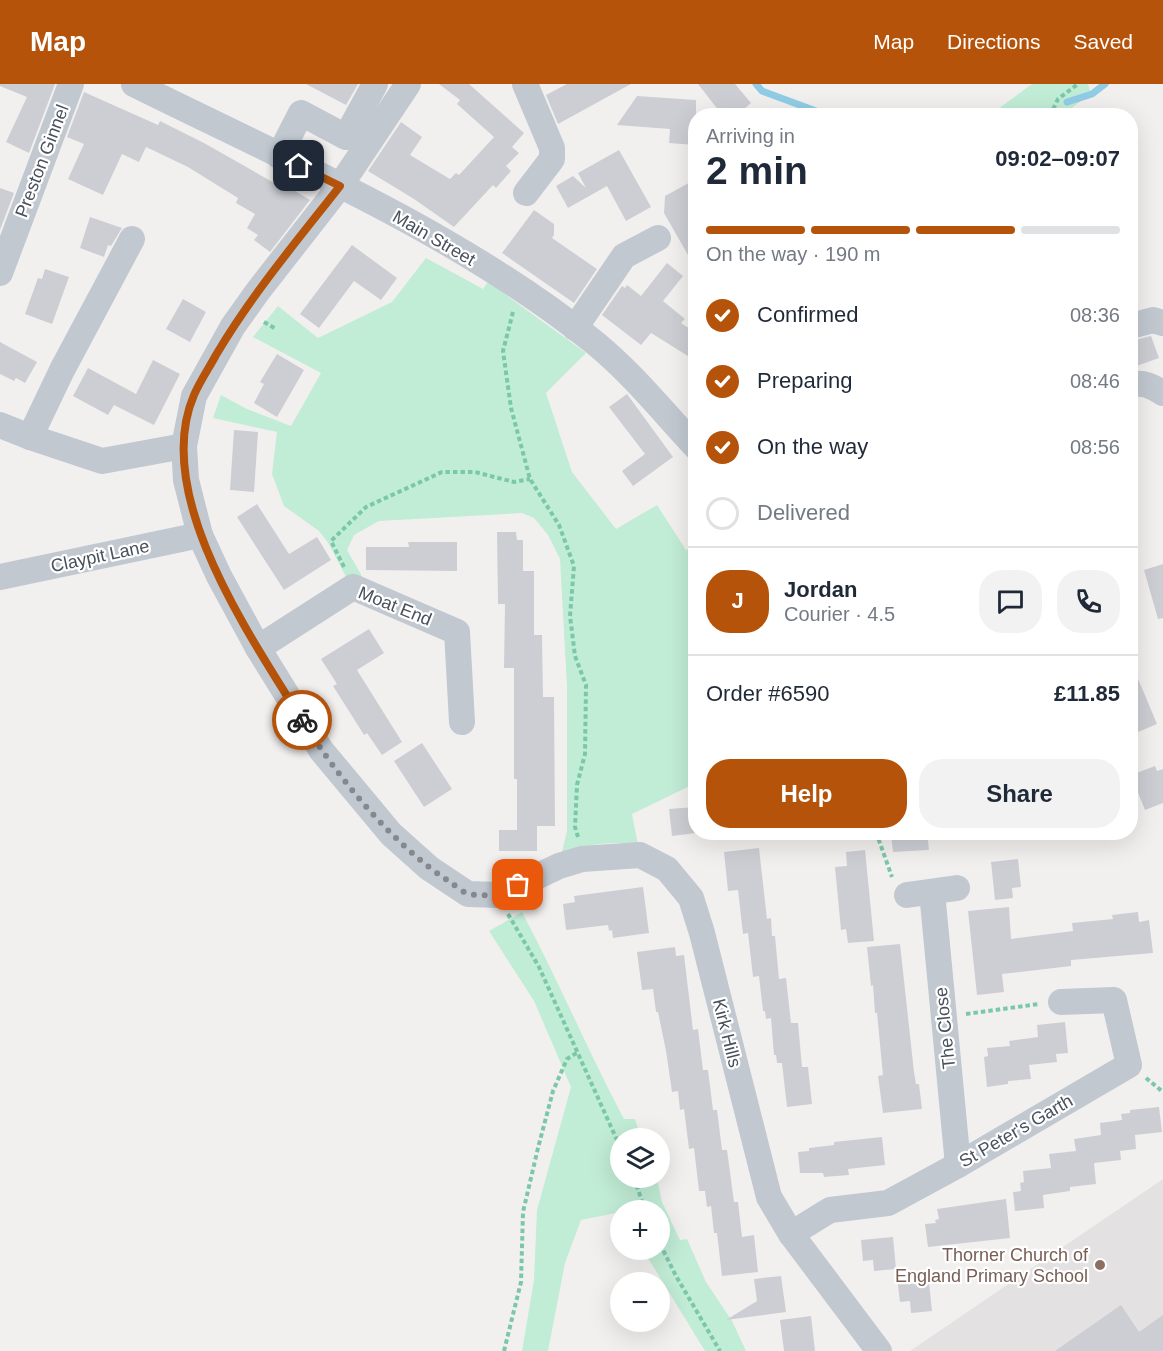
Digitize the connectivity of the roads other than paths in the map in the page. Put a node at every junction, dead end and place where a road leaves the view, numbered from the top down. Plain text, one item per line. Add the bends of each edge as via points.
1 (71, 84) edge
2 (134, 84) edge
3 (375, 84) edge
4 (408, 84) edge
5 (525, 84) edge
6 (279, 156) junction
7 (340, 186) junction
8 (526, 193) dead end
9 (658, 238) dead end
10 (132, 239) dead end
11 (0, 273) edge
12 (1163, 323) edge
13 (1138, 324) edge
14 (575, 328) junction
15 (1138, 383) edge
16 (1163, 392) edge
17 (0, 425) edge
18 (30, 437) junction
19 (688, 438) edge
20 (184, 446) junction
21 (200, 535) junction
22 (0, 577) edge
23 (258, 648) junction
24 (462, 722) dead end
25 (906, 895) road end
26 (1061, 1002) road end
27 (958, 1165) junction
28 (791, 1234) junction
29 (879, 1351) edge

1 - 11 street, Preston Ginnel
2 - 6 street, Main Street
3 - 6 street via 346,137 301,113
4 - 7 street
5 - 8 street via 552,148 552,159
6 - 7 street, Main Street
7 - 14 street, Main Street via 440,239 520,288
7 - 20 street via 233,326 194,396
9 - 14 street via 624,256
10 - 18 street
12 - 13 street via 1153,320
14 - 19 street, Main Street via 628,374
15 - 16 street
17 - 18 street
18 - 20 street via 102,461
20 - 21 street via 186,480
21 - 22 street, Claypit Lane
21 - 23 street
23 - 24 street, Moat End via 354,587 457,632
23 - 28 street, Kirk Hills via 321,750 391,834 429,868 468,894 498,895 582,859 640,855 667,869 691,898 769,1197
25 - 27 street, The Close via 944,890 943,1017
26 - 27 street, St Peter's Garth via 1114,1000 1129,1065
27 - 28 street, St Peter's Garth via 888,1203 830,1210
28 - 29 street, Kirk Hills

